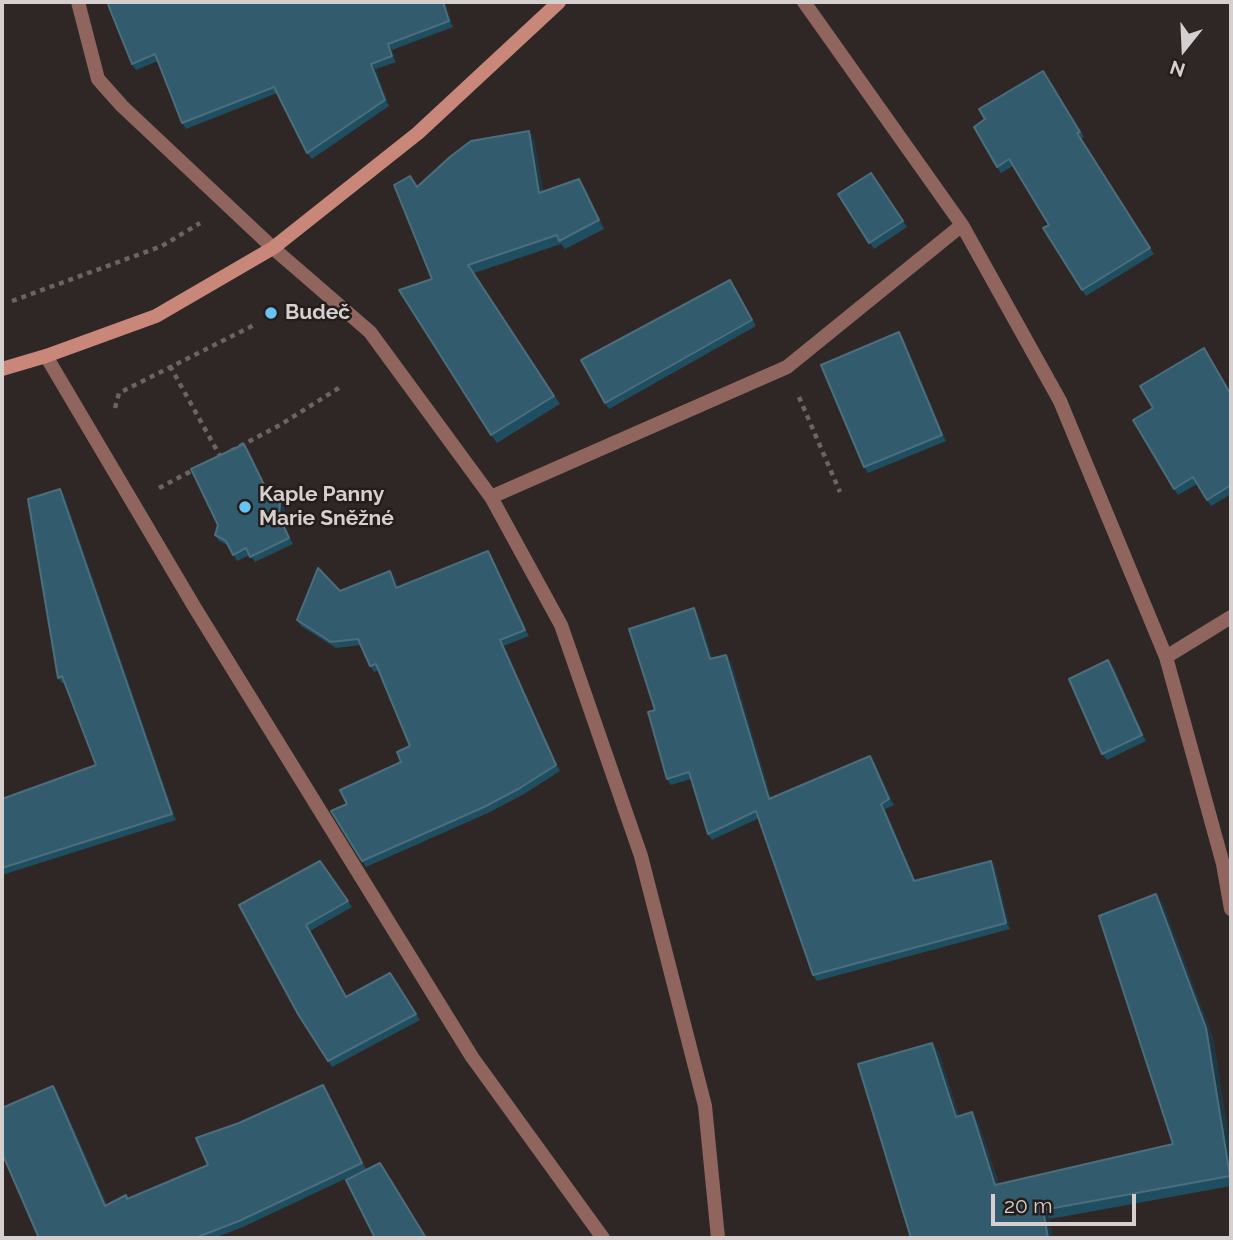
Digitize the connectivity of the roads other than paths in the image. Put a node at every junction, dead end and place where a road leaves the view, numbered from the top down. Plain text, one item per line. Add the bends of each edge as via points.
1 (78, 2) edge
2 (559, 2) edge
3 (804, 2) edge
4 (962, 225) junction
5 (273, 248) junction
6 (46, 356) junction
7 (2, 369) edge
8 (491, 497) junction
9 (1231, 617) edge
10 (1166, 657) junction
11 (1231, 909) edge
12 (603, 1238) edge
13 (718, 1238) edge

1 - 5 street via 99,79
2 - 5 street via 418,132
3 - 4 street
4 - 8 street via 787,367
4 - 10 street via 1059,401
5 - 6 street via 156,316
5 - 8 street via 370,332
6 - 7 street
6 - 12 street via 472,1057
8 - 13 street via 561,625 642,856 705,1106
9 - 10 street
10 - 11 street

